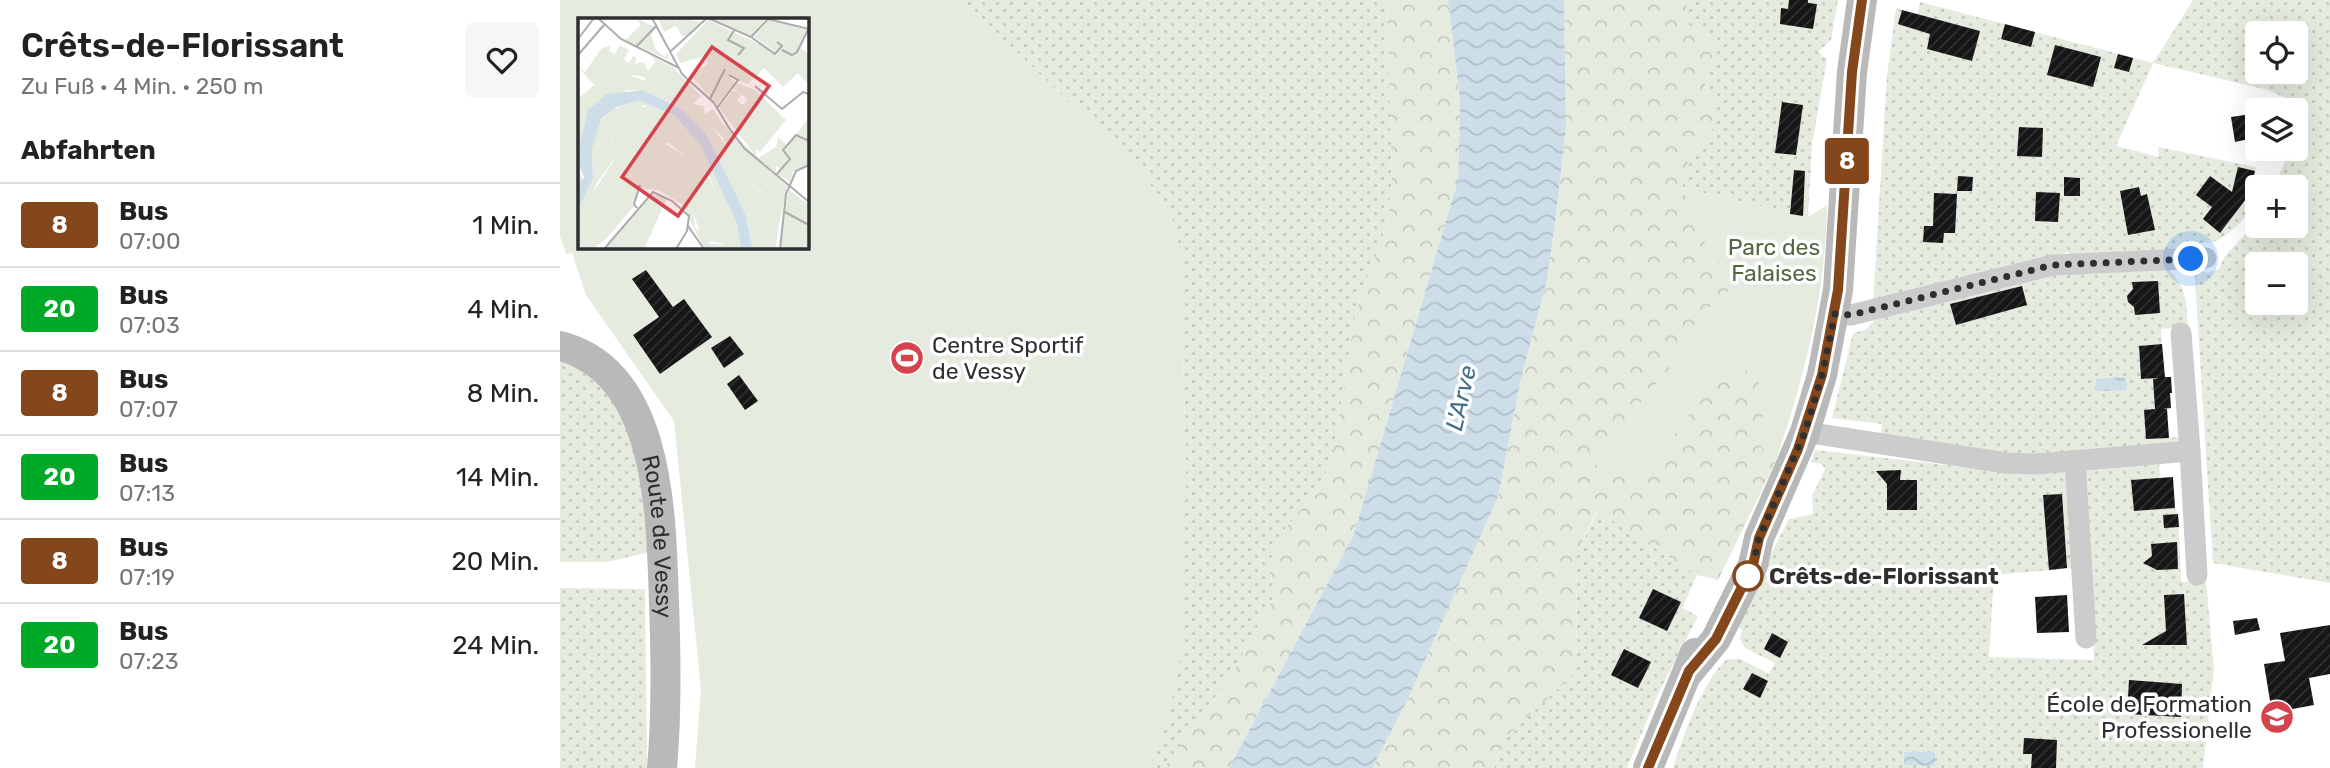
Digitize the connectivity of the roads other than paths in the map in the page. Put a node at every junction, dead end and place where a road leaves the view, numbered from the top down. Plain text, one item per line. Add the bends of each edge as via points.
1 (1862, 0) edge
2 (2206, 258) dead end
3 (1835, 314) junction
4 (2181, 333) dead end
5 (560, 346) edge
6 (1805, 432) junction
7 (2190, 451) junction
8 (2075, 460) junction
9 (2197, 575) dead end
10 (2086, 638) dead end
11 (662, 768) edge
12 (1648, 768) edge

1 - 3 main road via 1852,72
2 - 3 street via 2053,265 1851,315
3 - 6 main road
4 - 7 street
5 - 11 main road, Route de Vessy via 583,354 618,385 649,452 663,566
6 - 8 street via 2006,463
6 - 12 main road via 1759,538 1753,565 1716,639 1689,671
7 - 8 street
7 - 9 street
8 - 10 street

